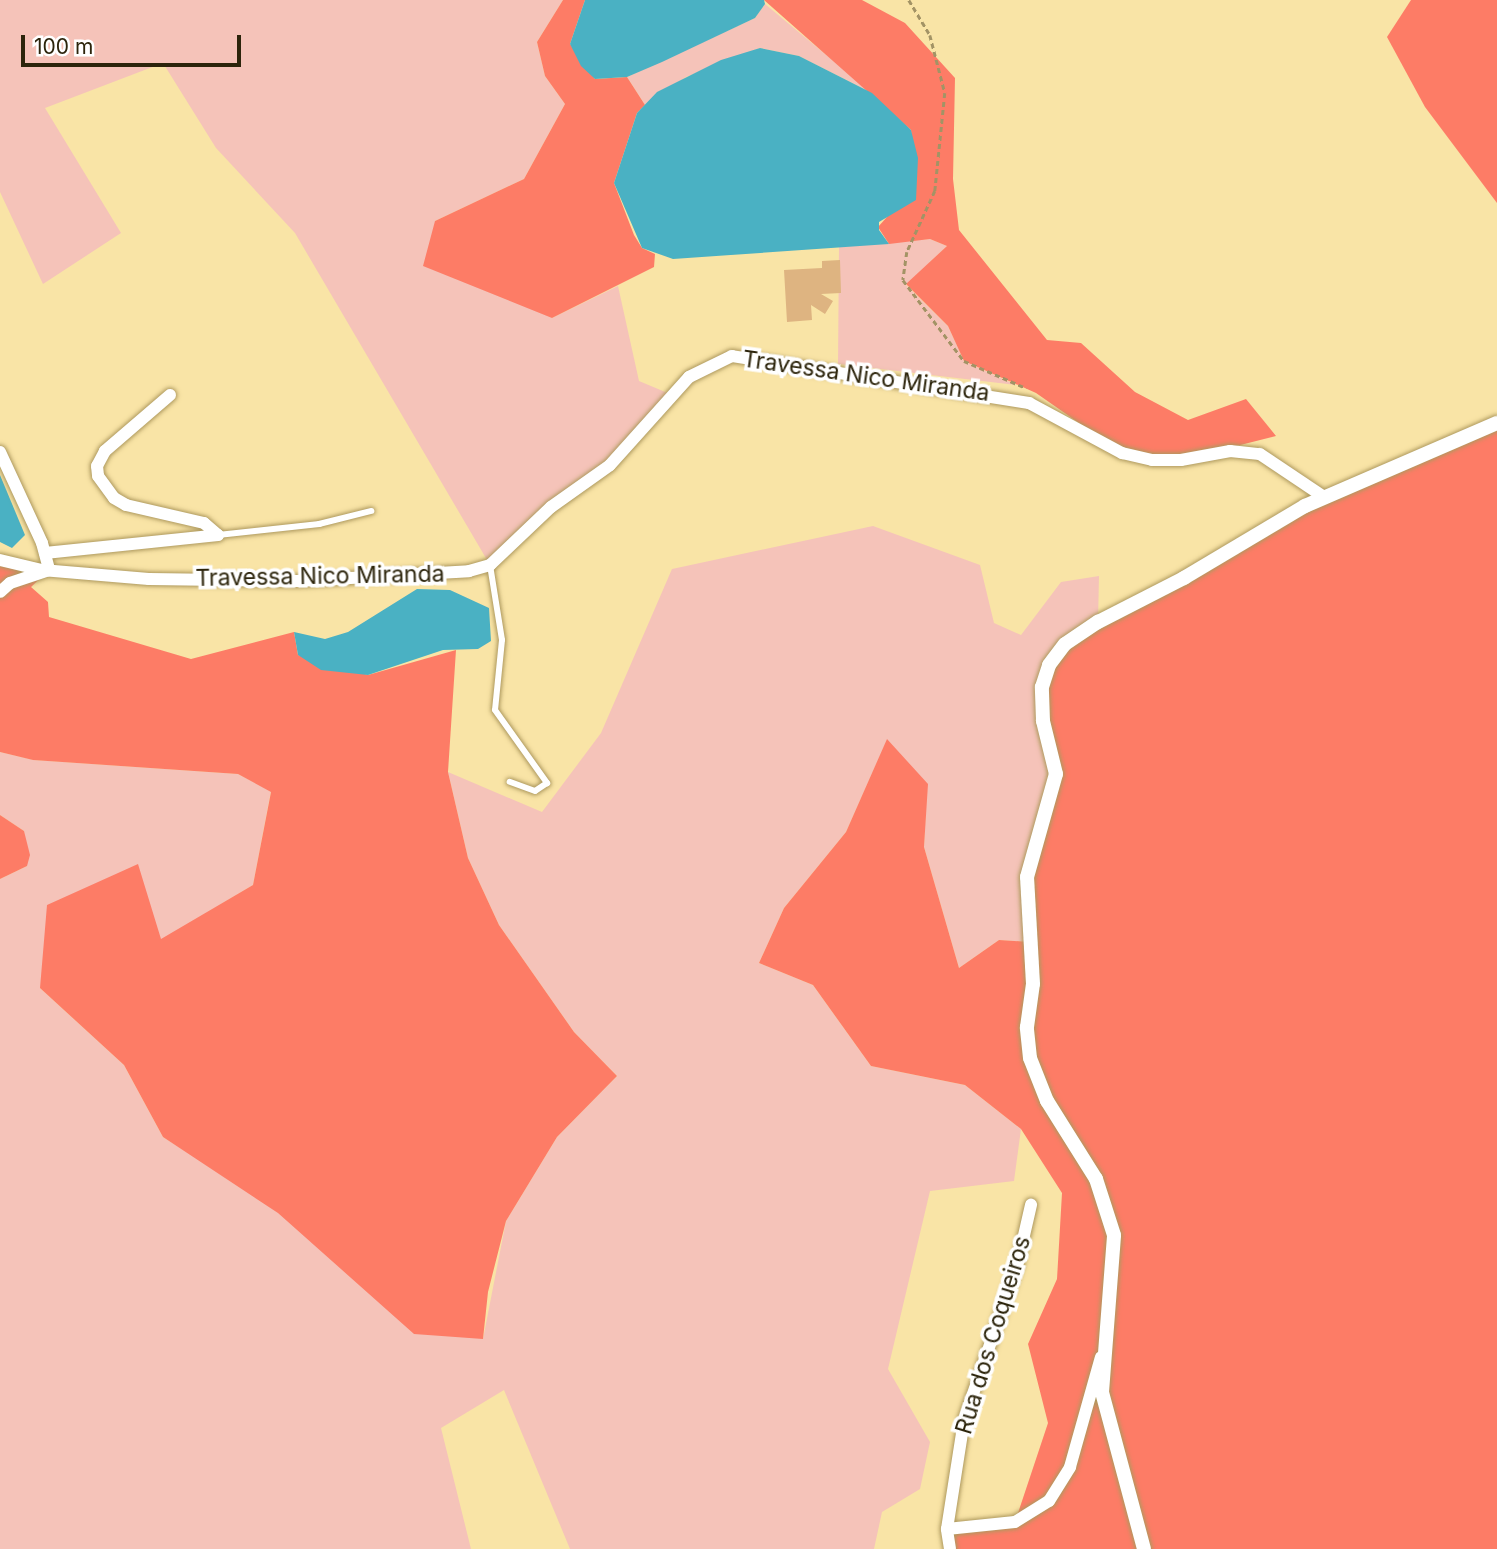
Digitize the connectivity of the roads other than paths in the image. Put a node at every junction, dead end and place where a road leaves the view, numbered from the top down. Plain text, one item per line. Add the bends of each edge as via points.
1 (170, 395) dead end
2 (1497, 423) edge
3 (0, 452) edge
4 (1324, 497) junction
5 (371, 511) dead end
6 (218, 535) junction
7 (46, 553) junction
8 (0, 560) edge
9 (490, 565) junction
10 (49, 570) junction
11 (0, 592) edge
12 (510, 782) dead end
13 (1031, 1205) dead end
14 (1103, 1350) junction
15 (947, 1529) junction
16 (950, 1549) edge
17 (1144, 1549) edge

1 - 6 street via 105,451 97,466 98,477 114,498 126,505 204,523
2 - 4 street
3 - 7 street
4 - 9 street, Travessa Nico Miranda via 1260,454 1230,451 1152,460 1122,453 1029,403 732,356 689,377 610,465 551,507
4 - 14 street via 1065,644 1049,665 1042,687 1043,721 1056,774 1027,877 1033,984 1027,1027 1030,1058 1047,1101 1096,1179 1114,1235
5 - 6 lane via 319,524
6 - 7 street
7 - 10 street
8 - 10 street, Travessa Nico Miranda
9 - 10 street, Travessa Nico Miranda via 432,575 298,581 149,579
9 - 12 lane via 502,640 495,710 547,783 535,791
10 - 11 street via 10,583
13 - 15 street, Rua dos Coqueiros via 1017,1266 964,1420
14 - 15 street via 1070,1467 1049,1500 1015,1522
14 - 17 street via 1102,1392
15 - 16 street, Rua dos Coqueiros

